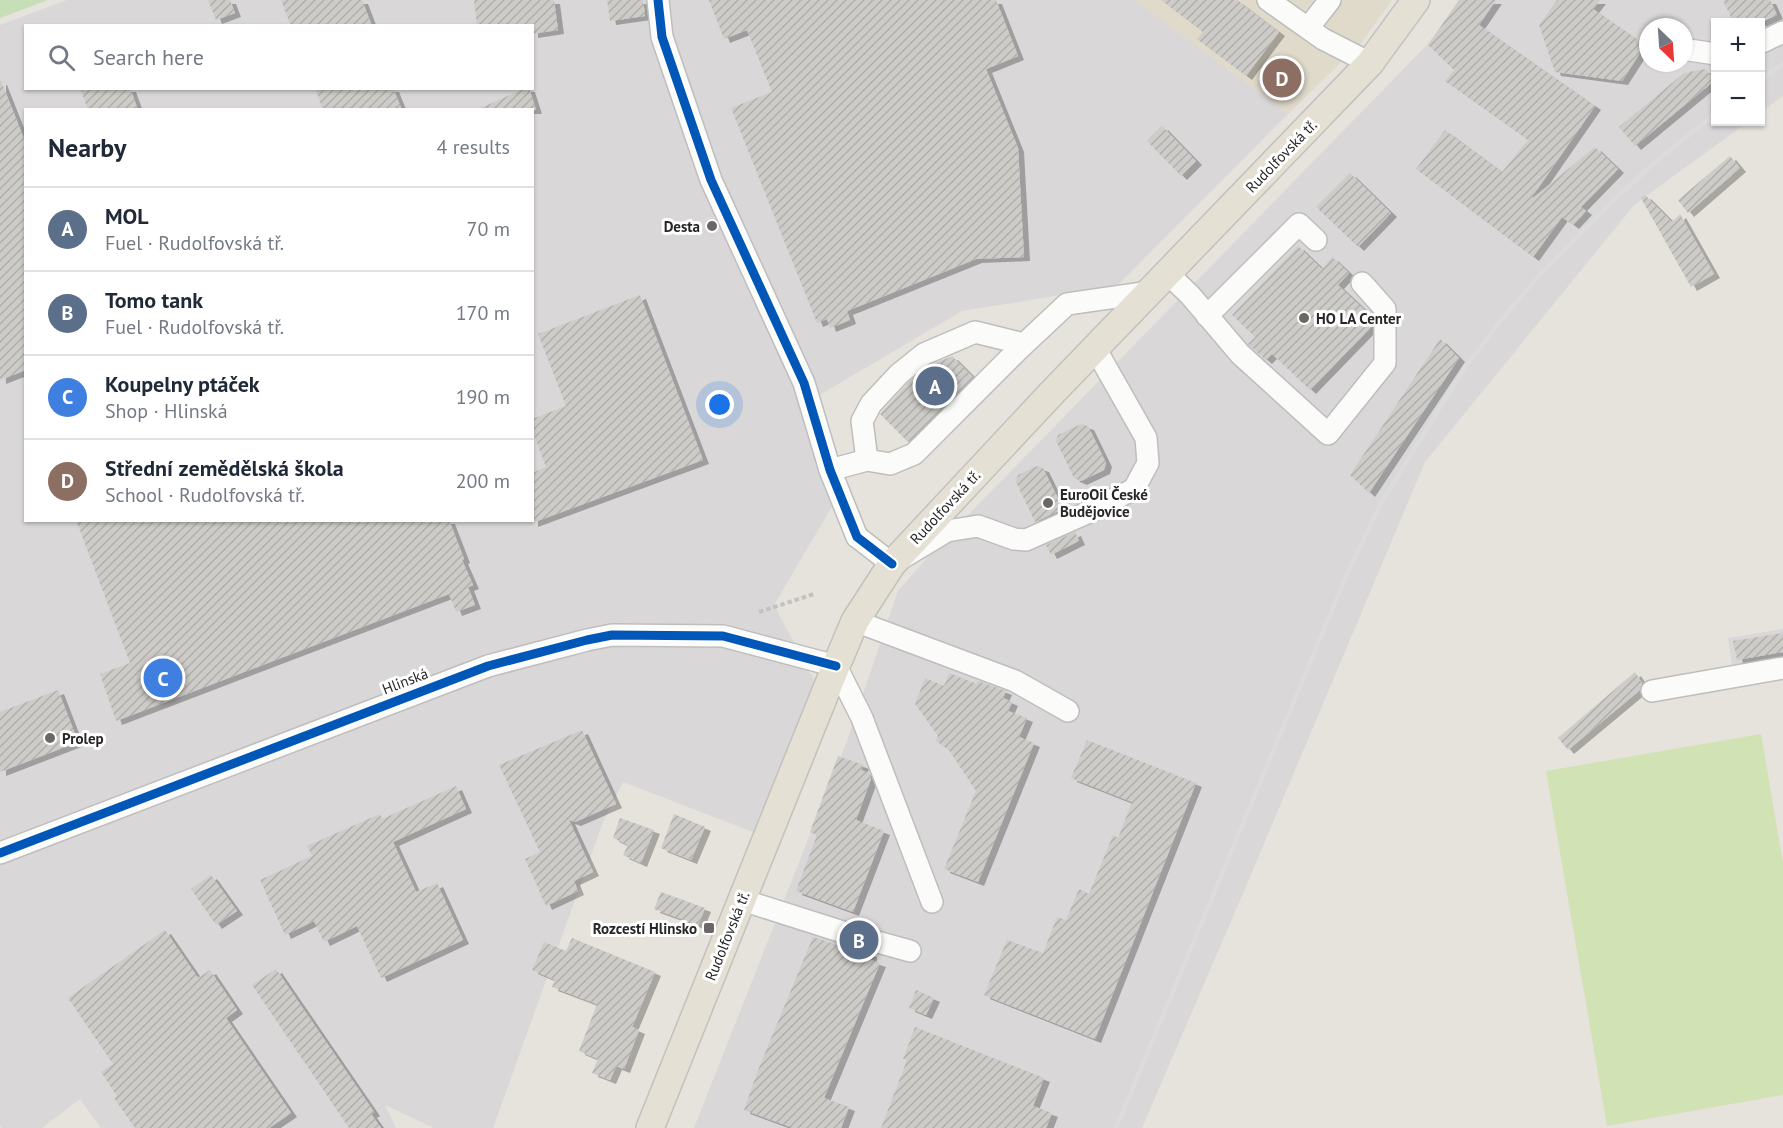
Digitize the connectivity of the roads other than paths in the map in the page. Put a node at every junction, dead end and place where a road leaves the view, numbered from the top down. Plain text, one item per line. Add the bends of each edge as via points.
1 (658, 0) edge
2 (1268, 0) edge
3 (1330, 0) edge
4 (1416, 0) edge
5 (1308, 28) junction
6 (1783, 32) edge
7 (1765, 41) edge
8 (1693, 51) edge
9 (1711, 53) edge
10 (1370, 63) junction
11 (1316, 240) dead end
12 (1159, 283) junction
13 (1362, 283) dead end
14 (1207, 316) junction
15 (1024, 344) junction
16 (1095, 348) junction
17 (867, 460) junction
18 (830, 470) junction
19 (892, 564) junction
20 (855, 621) junction
21 (836, 666) junction
22 (1783, 668) edge
23 (1652, 691) dead end
24 (1068, 711) dead end
25 (0, 853) edge
26 (742, 900) junction
27 (932, 902) dead end
28 (910, 951) dead end
29 (650, 1128) edge

1 - 18 street via 663,37 711,180 804,383
2 - 5 street
3 - 5 street
4 - 10 main road, Rudolfovská tř.
5 - 10 street
6 - 7 street
8 - 9 street
10 - 12 main road, Rudolfovská tř.
11 - 14 street via 1299,224
12 - 14 street via 1190,296
12 - 15 street via 1067,304
12 - 16 main road, Rudolfovská tř.
13 - 14 street via 1385,309 1385,363 1328,434 1240,354
15 - 17 street via 914,454 890,464
15 - 17 street via 975,332 924,354 871,404 862,421
16 - 19 main road, Rudolfovská tř.
16 - 19 street via 1146,438 1148,463 1134,489 1026,540 978,526 947,531
17 - 18 street
18 - 19 street via 857,537
19 - 20 main road, Rudolfovská tř.
20 - 21 main road, Rudolfovská tř.
20 - 24 street via 1015,681
21 - 25 street, Hlinská via 723,636 612,635 587,640 488,666
21 - 26 main road, Rudolfovská tř.
21 - 27 street via 862,718
22 - 23 street
26 - 28 street
26 - 29 main road, Rudolfovská tř.

